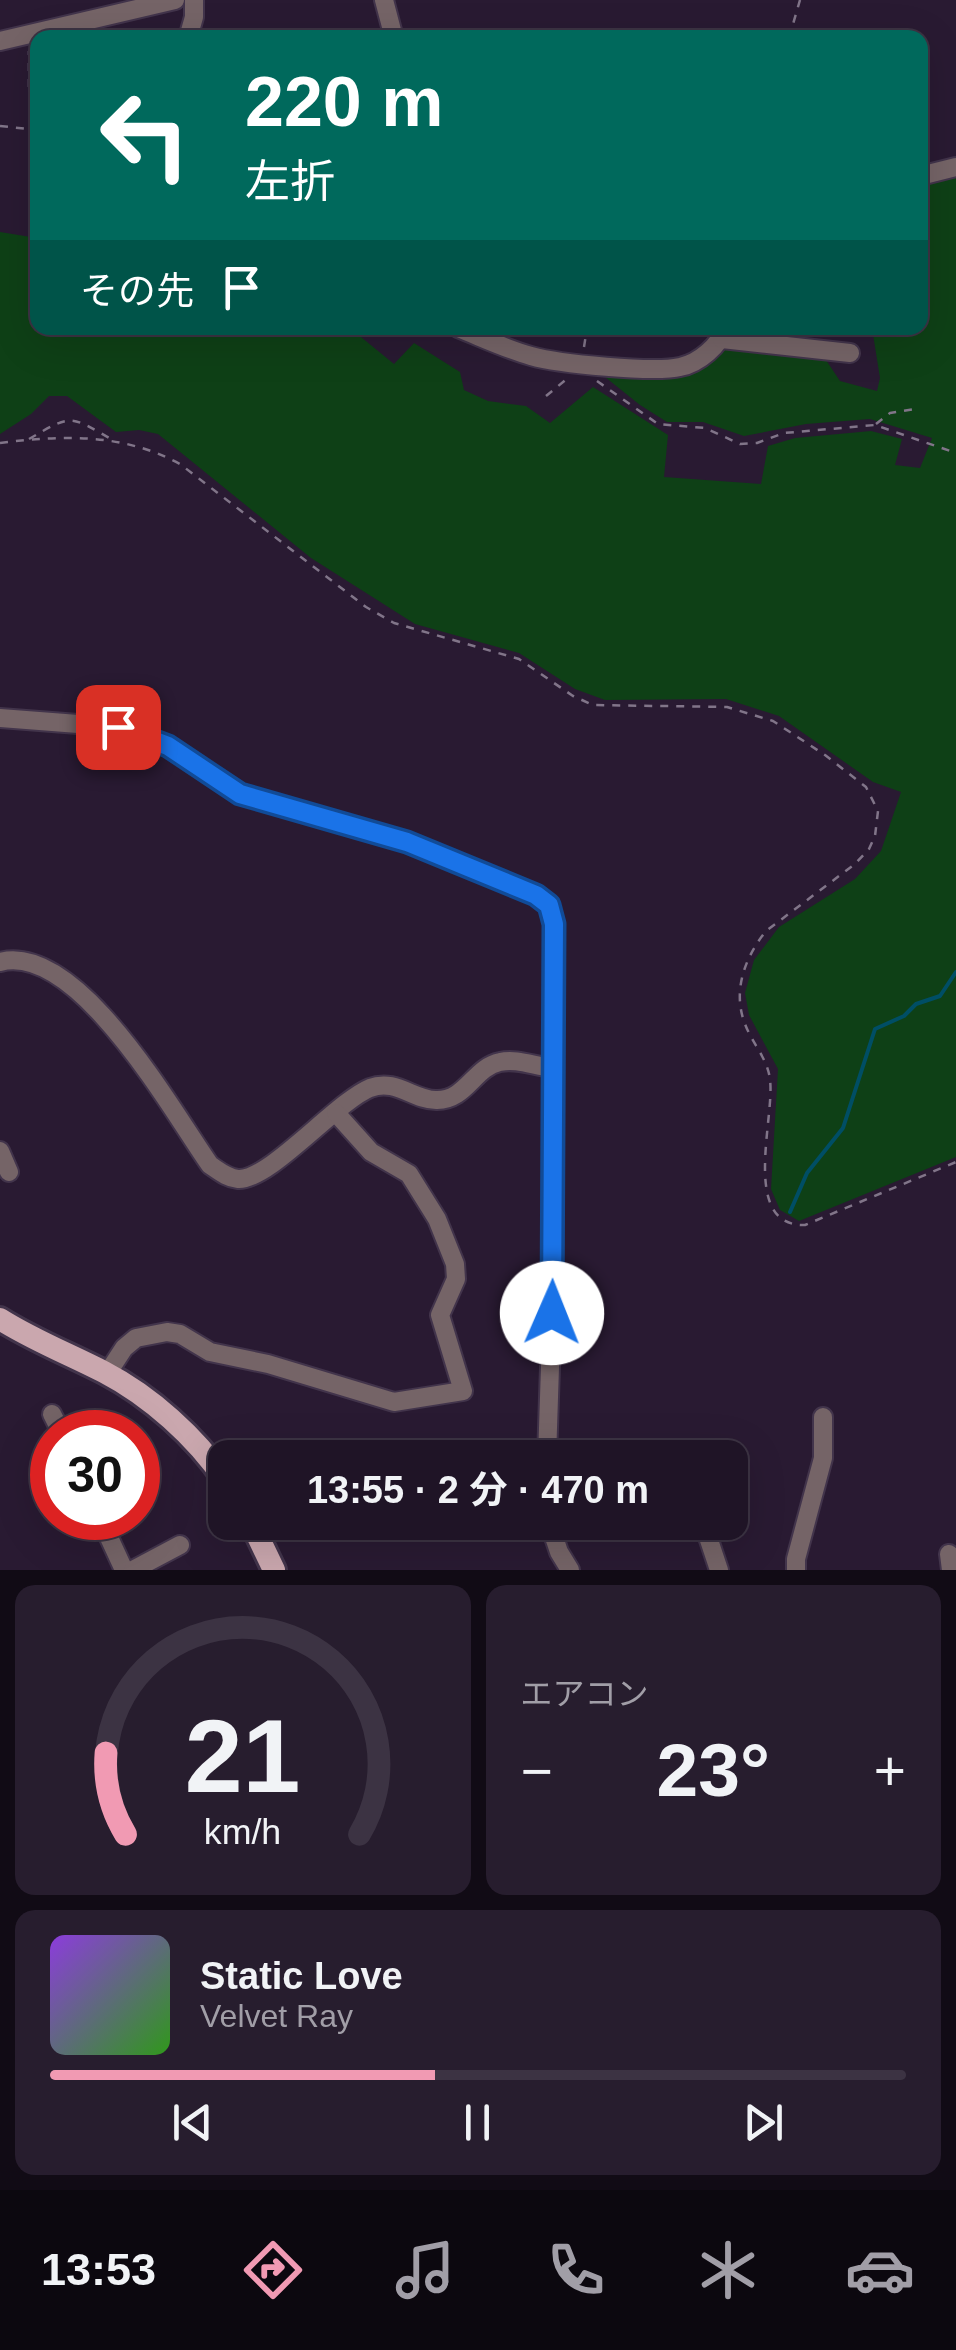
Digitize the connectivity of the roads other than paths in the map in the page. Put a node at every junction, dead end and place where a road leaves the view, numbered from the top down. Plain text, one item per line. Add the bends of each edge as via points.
1 (175, 0) edge
2 (194, 0) edge
3 (384, 0) edge
4 (45, 30) edge
5 (190, 30) edge
6 (392, 30) edge
7 (30, 34) edge
8 (0, 41) edge
9 (956, 167) edge
10 (928, 174) edge
11 (474, 335) edge
12 (722, 335) edge
13 (736, 335) edge
14 (850, 354) dead end
15 (0, 718) edge
16 (0, 962) edge
17 (554, 1068) junction
18 (336, 1113) junction
19 (0, 1151) edge
20 (10, 1172) dead end
21 (0, 1319) edge
22 (107, 1374) junction
23 (823, 1417) dead end
24 (548, 1440) edge
25 (208, 1462) edge
26 (110, 1540) edge
27 (260, 1540) edge
28 (555, 1540) edge
29 (709, 1540) edge
30 (180, 1545) dead end
31 (124, 1570) edge
32 (133, 1570) edge
33 (274, 1570) edge
34 (570, 1570) edge
35 (720, 1570) edge
36 (796, 1570) edge

1 - 4 street
2 - 5 street
3 - 6 street
7 - 8 street
9 - 10 street
11 - 12 street via 536,358 679,367
13 - 14 street
15 - 17 street via 118,727 168,746 240,794 407,842 536,895 549,905 554,924
16 - 18 street via 31,963 72,984 101,1010 223,1175 238,1179 261,1172
17 - 18 street via 498,1062 440,1100 379,1086
17 - 24 street
18 - 22 street via 371,1152 410,1174 436,1219 455,1264 440,1316 463,1391 394,1402 210,1352 167,1332 136,1338
19 - 20 street
21 - 22 main road
22 - 25 main road via 154,1404
23 - 36 street via 823,1458
26 - 31 street
27 - 33 main road
28 - 34 street
29 - 35 street
30 - 32 street

